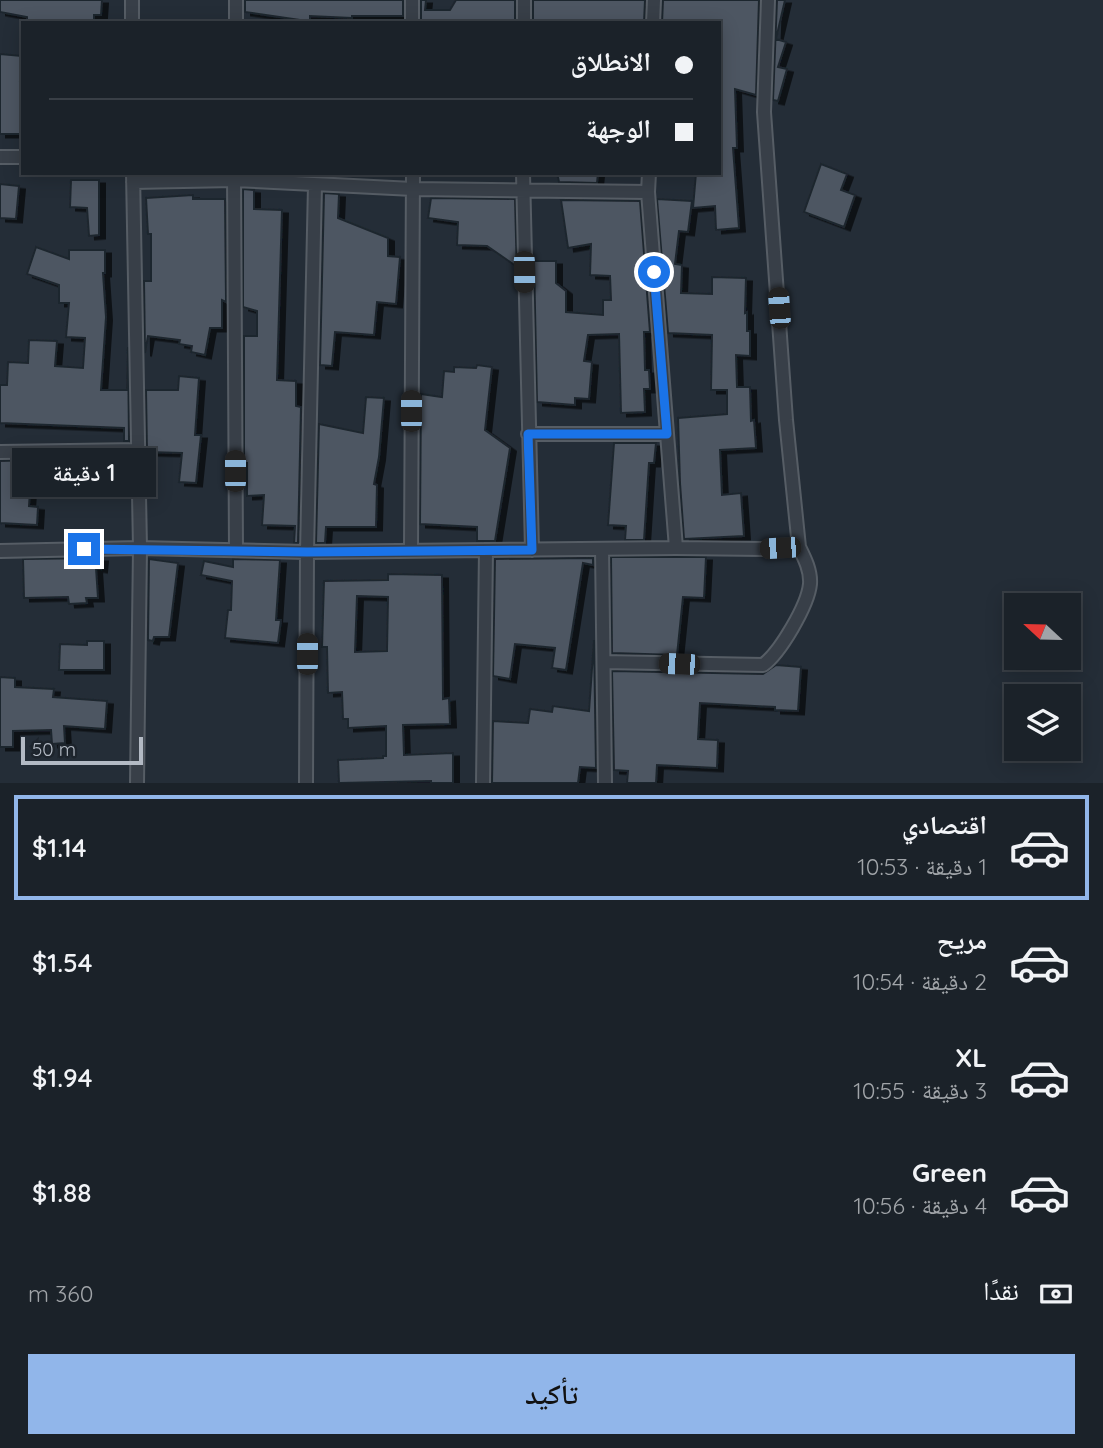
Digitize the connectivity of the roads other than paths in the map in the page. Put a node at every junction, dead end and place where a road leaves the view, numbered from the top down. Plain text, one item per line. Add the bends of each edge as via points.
1 (132, 0) edge
2 (236, 0) edge
3 (412, 0) edge
4 (524, 0) edge
5 (654, 0) edge
6 (768, 0) edge
7 (132, 21) edge
8 (236, 21) edge
9 (412, 21) edge
10 (524, 21) edge
11 (653, 21) edge
12 (21, 157) edge
13 (0, 158) edge
14 (413, 175) edge
15 (523, 175) edge
16 (649, 175) edge
17 (234, 176) edge
18 (133, 178) edge
19 (315, 185) junction
20 (413, 189) junction
21 (523, 192) junction
22 (648, 192) junction
23 (528, 434) junction
24 (667, 434) junction
25 (138, 450) junction
26 (0, 452) edge
27 (799, 547) junction
28 (140, 548) junction
29 (676, 548) junction
30 (411, 549) junction
31 (602, 549) junction
32 (236, 550) junction
33 (486, 550) junction
34 (532, 550) junction
35 (0, 551) edge
36 (307, 552) junction
37 (604, 662) junction
38 (137, 783) edge
39 (306, 783) edge
40 (483, 783) edge
41 (605, 783) edge

1 - 7 street
2 - 8 street
3 - 9 street
4 - 10 street
5 - 11 street
6 - 27 street via 764,111
12 - 13 street
14 - 20 street
15 - 21 street
16 - 22 street
17 - 18 street
17 - 19 street
17 - 32 street
18 - 25 street
19 - 20 street
19 - 36 street
20 - 21 street
20 - 30 street
21 - 22 street
21 - 23 street
22 - 24 street
23 - 24 street
23 - 34 street
24 - 29 street
25 - 26 street
25 - 28 street
27 - 29 street
27 - 37 street via 810,576 807,594 789,630 763,665
28 - 32 street
28 - 35 street
28 - 38 street
29 - 31 street
30 - 33 street
30 - 36 street
31 - 34 street
31 - 37 street
32 - 36 street
33 - 34 street
33 - 40 street
36 - 39 street
37 - 41 street

